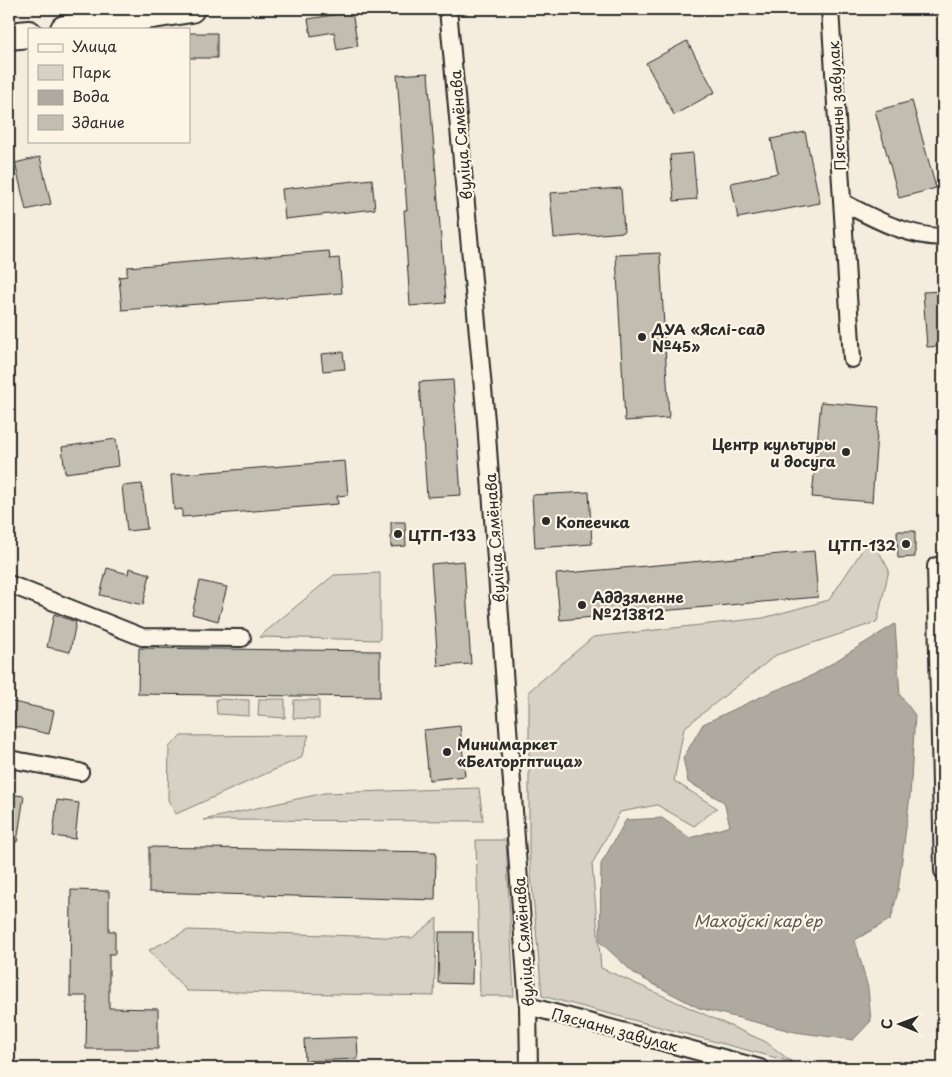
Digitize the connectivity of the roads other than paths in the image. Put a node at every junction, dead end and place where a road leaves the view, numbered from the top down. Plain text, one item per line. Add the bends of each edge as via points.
1 (191, 9) edge
2 (448, 9) edge
3 (830, 9) edge
4 (103, 16) edge
5 (67, 28) edge
6 (28, 34) edge
7 (9, 36) edge
8 (842, 202) junction
9 (943, 237) edge
10 (852, 360) dead end
11 (936, 566) dead end
12 (9, 584) edge
13 (242, 638) dead end
14 (9, 759) edge
15 (80, 772) dead end
16 (943, 871) edge
17 (528, 1006) junction
18 (529, 1068) edge
19 (760, 1068) edge

1 - 4 main road
2 - 17 street, вуліца Сямёнава via 486,421
3 - 8 street, Пясчаны завулак
4 - 5 main road
6 - 7 main road
8 - 9 street via 887,225
8 - 10 street, Пясчаны завулак
11 - 16 street
12 - 13 street via 142,637
14 - 15 street
17 - 18 street, вуліца Сямёнава
17 - 19 street, Пясчаны завулак

